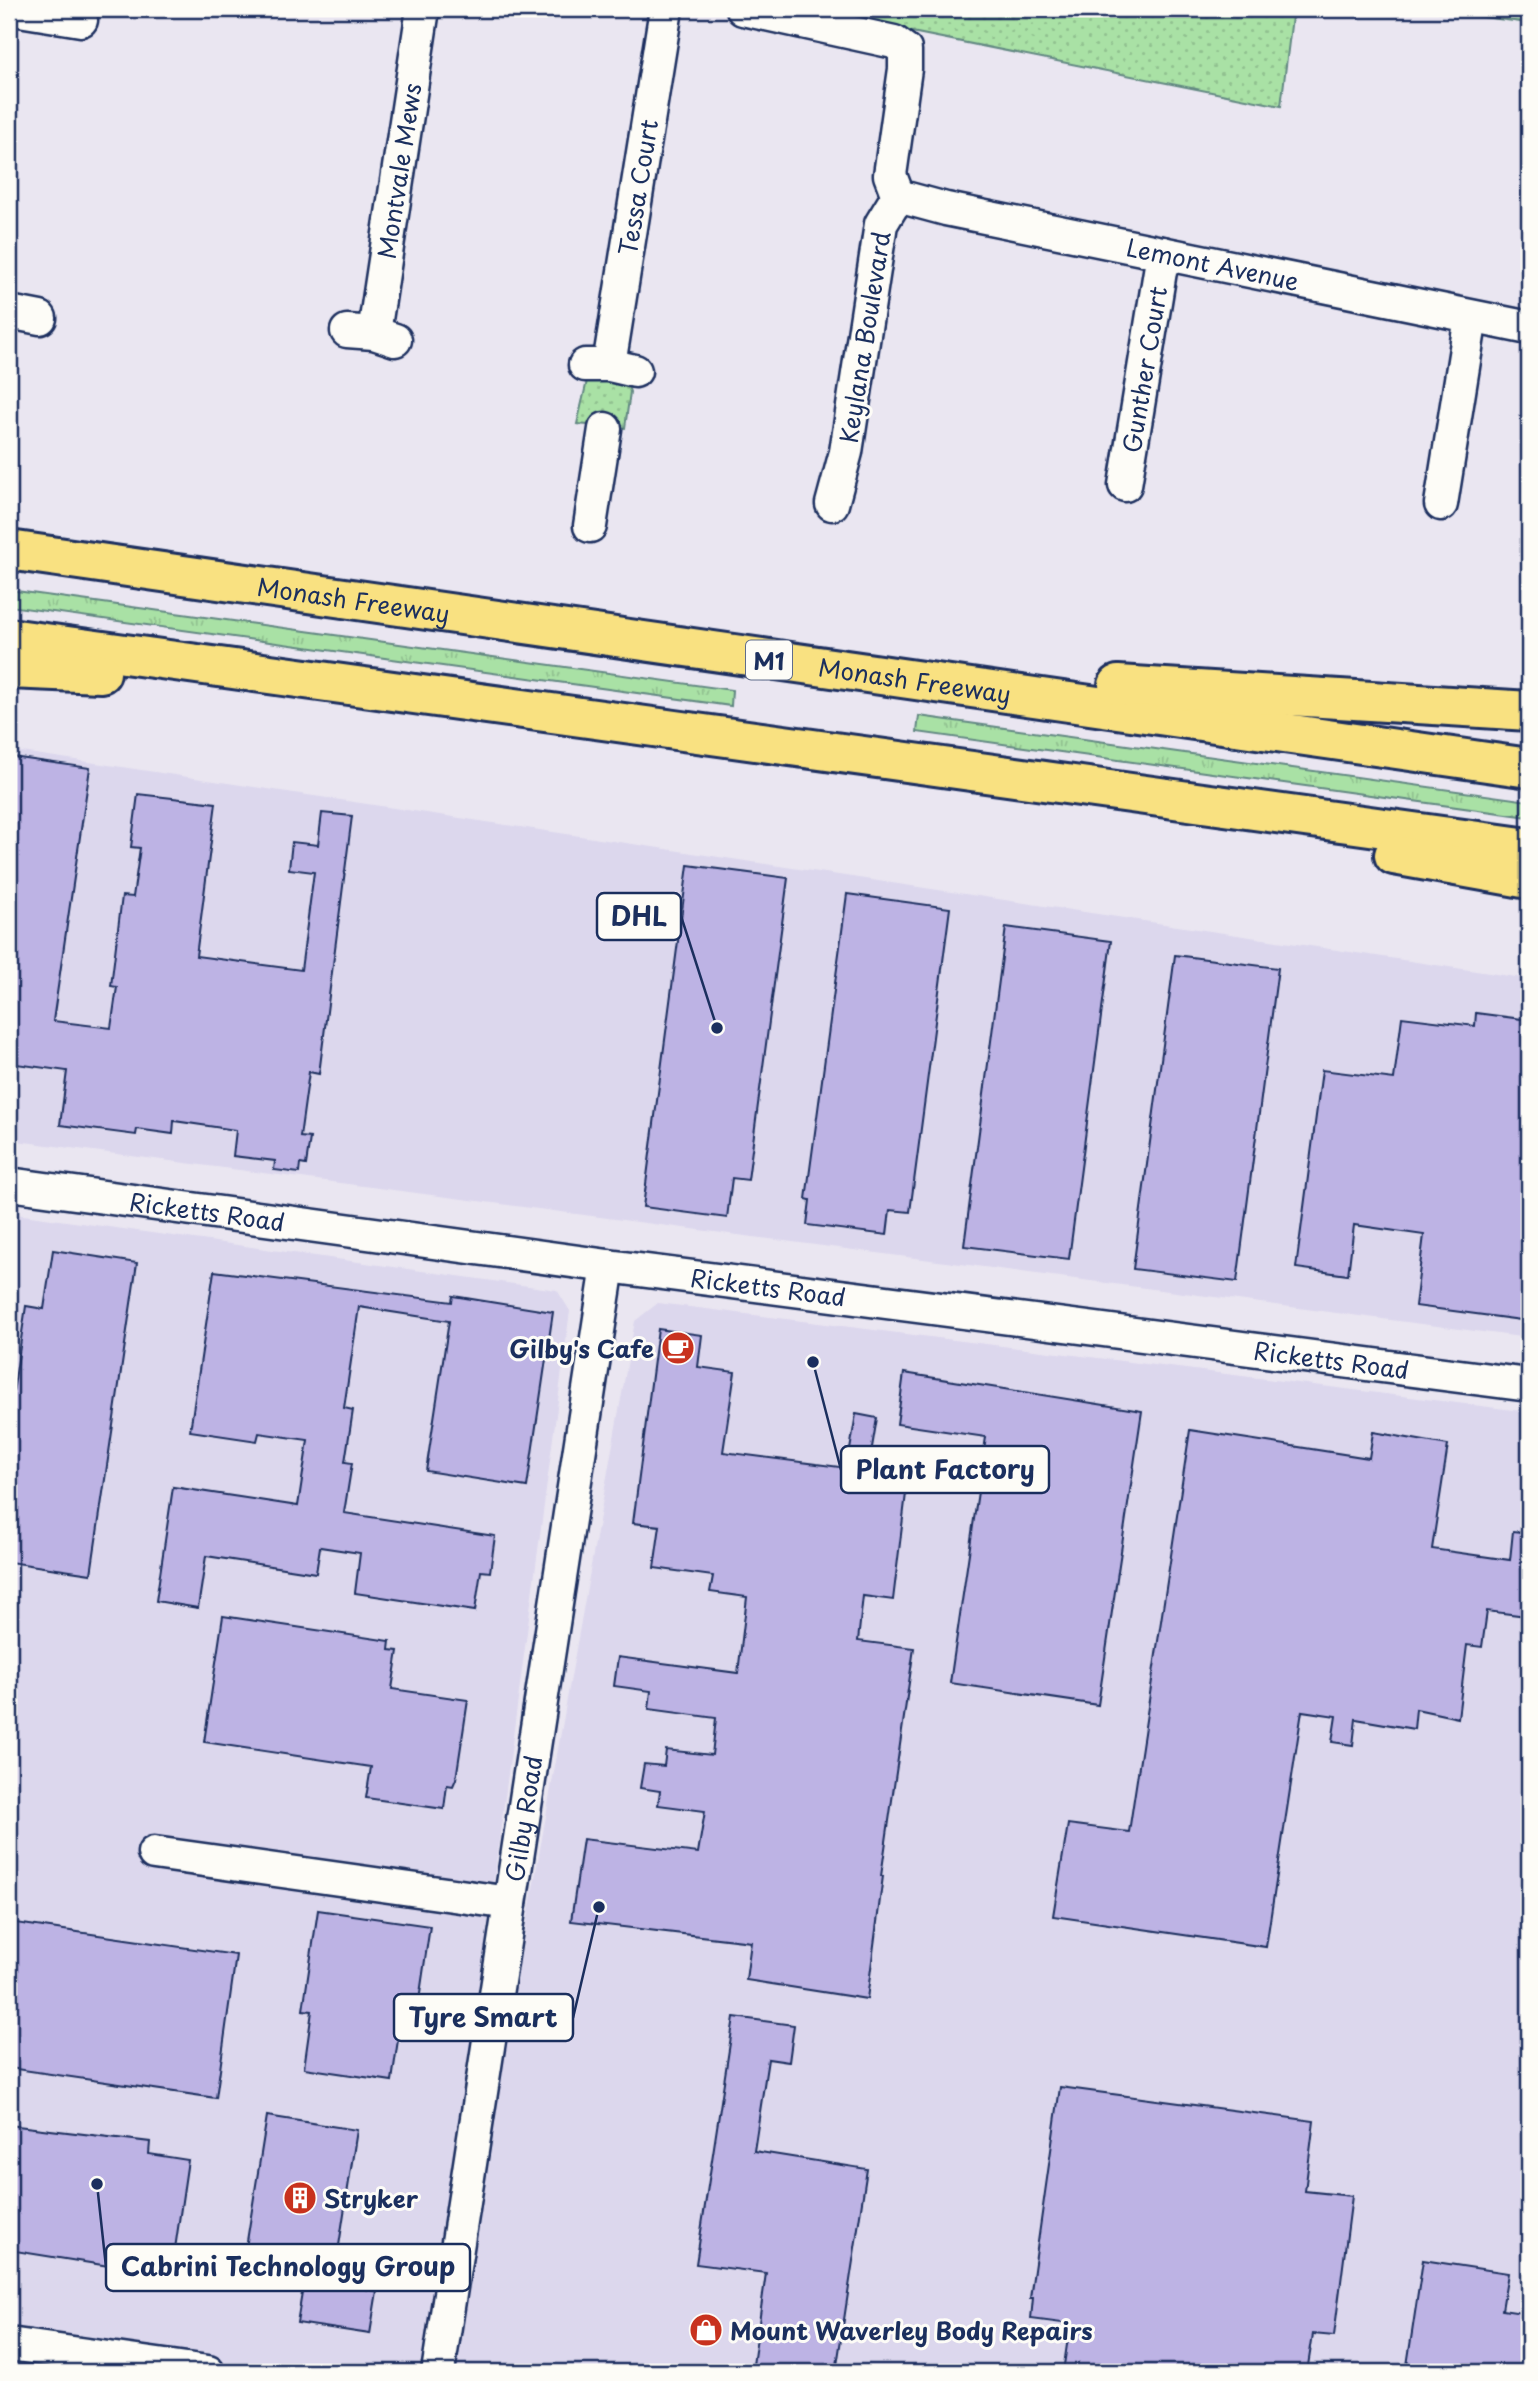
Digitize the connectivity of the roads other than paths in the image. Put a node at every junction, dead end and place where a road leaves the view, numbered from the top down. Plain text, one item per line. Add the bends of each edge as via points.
1 (13, 9) edge
2 (423, 9) edge
3 (666, 9) edge
4 (743, 9) edge
5 (81, 20) dead end
6 (898, 196) junction
7 (1163, 253) junction
8 (9, 312) edge
9 (1471, 317) junction
10 (40, 318) dead end
11 (1529, 328) edge
12 (372, 335) dead end
13 (610, 367) dead end
14 (605, 429) dead end
15 (1125, 485) dead end
16 (832, 504) dead end
17 (1441, 504) dead end
18 (590, 526) dead end
19 (9, 550) edge
20 (9, 638) edge
21 (798, 664) junction
22 (9, 669) edge
23 (302, 680) junction
24 (1529, 711) edge
25 (753, 742) junction
26 (1529, 768) edge
27 (1529, 848) edge
28 (1529, 879) edge
29 (9, 1184) edge
30 (608, 1266) junction
31 (1529, 1385) edge
32 (154, 1853) dead end
33 (510, 1903) junction
34 (9, 2344) edge
35 (208, 2372) edge
36 (438, 2372) edge

1 - 5 street
2 - 12 street, Montvale Mews
3 - 13 street, Tessa Court
4 - 6 street via 894,42 905,50 890,175
6 - 7 street, Lemont Avenue
6 - 16 street, Keylana Boulevard via 881,224 846,452
7 - 9 street, Lemont Avenue
7 - 15 street, Gunther Court
8 - 10 street
9 - 11 street, Lemont Avenue
9 - 17 street
14 - 18 street
19 - 21 highway, Monash Freeway / M1
20 - 23 highway
21 - 24 highway
21 - 26 highway, Monash Freeway / M1
22 - 23 highway
23 - 25 highway
25 - 27 highway
25 - 28 highway
29 - 30 street, Ricketts Road
30 - 31 street, Ricketts Road
30 - 33 street, Gilby Road
32 - 33 street
33 - 36 street, Gilby Road
34 - 35 street

